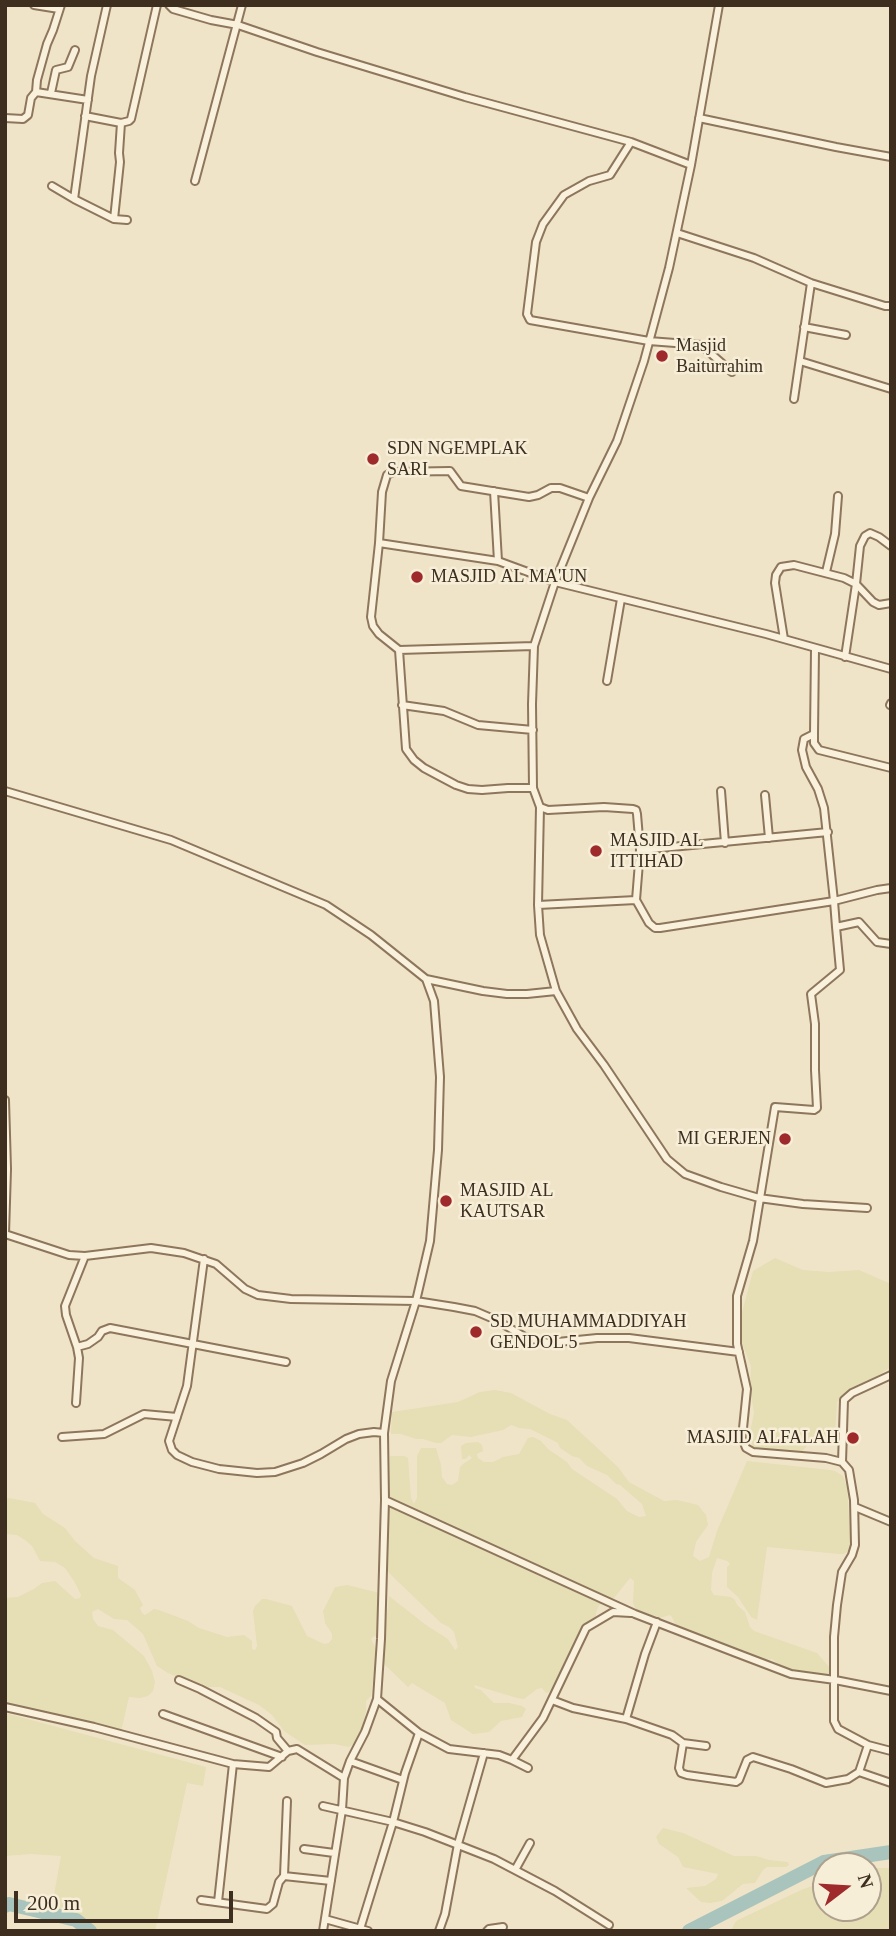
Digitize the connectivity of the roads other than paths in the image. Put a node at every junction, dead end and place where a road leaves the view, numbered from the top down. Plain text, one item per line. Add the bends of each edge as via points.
1 (34, 5) edge
2 (107, 5) edge
3 (157, 5) edge
4 (169, 5) edge
5 (242, 5) edge
6 (717, 6) edge
7 (60, 7) edge
8 (238, 25) junction
9 (75, 50) dead end
10 (36, 92) junction
11 (51, 93) junction
12 (88, 100) junction
13 (85, 116) junction
14 (5, 118) edge
15 (699, 118) junction
16 (121, 123) junction
17 (631, 142) junction
18 (891, 157) edge
19 (691, 165) junction
20 (195, 181) dead end
21 (52, 186) dead end
22 (75, 200) junction
23 (114, 219) junction
24 (127, 220) dead end
25 (677, 233) junction
26 (811, 283) junction
27 (890, 306) edge
28 (804, 327) junction
29 (846, 335) dead end
30 (649, 341) junction
31 (800, 361) junction
32 (732, 372) dead end
33 (891, 389) edge
34 (794, 399) dead end
35 (494, 491) junction
36 (838, 496) dead end
37 (589, 498) junction
38 (379, 543) junction
39 (891, 546) edge
40 (498, 561) junction
41 (826, 572) junction
42 (555, 582) junction
43 (856, 584) junction
44 (621, 599) junction
45 (891, 603) edge
46 (784, 639) junction
47 (534, 646) junction
48 (815, 649) junction
49 (399, 650) junction
50 (845, 657) junction
51 (891, 669) edge
52 (607, 681) dead end
53 (402, 705) junction
54 (533, 730) junction
55 (814, 734) junction
56 (891, 768) edge
57 (533, 788) junction
58 (5, 791) edge
59 (720, 791) dead end
60 (765, 795) dead end
61 (540, 807) junction
62 (828, 832) junction
63 (769, 838) junction
64 (725, 843) junction
65 (640, 850) junction
66 (891, 888) edge
67 (636, 900) junction
68 (834, 901) junction
69 (538, 905) junction
70 (836, 927) junction
71 (891, 944) edge
72 (426, 979) junction
73 (556, 990) junction
74 (5, 1100) edge
75 (760, 1198) junction
76 (867, 1208) dead end
77 (5, 1234) edge
78 (85, 1256) junction
79 (204, 1259) junction
80 (416, 1301) junction
81 (193, 1344) junction
82 (77, 1347) junction
83 (739, 1352) junction
84 (286, 1362) dead end
85 (891, 1375) edge
86 (76, 1403) dead end
87 (177, 1417) junction
88 (384, 1433) junction
89 (62, 1437) dead end
90 (842, 1462) junction
91 (385, 1500) junction
92 (855, 1507) junction
93 (891, 1522) edge
94 (635, 1614) junction
95 (657, 1622) junction
96 (178, 1680) dead end
97 (835, 1680) junction
98 (891, 1691) edge
99 (377, 1699) junction
100 (552, 1700) junction
101 (5, 1707) edge
102 (163, 1714) dead end
103 (626, 1719) junction
104 (419, 1733) junction
105 (682, 1744) junction
106 (868, 1745) junction
107 (706, 1746) dead end
108 (288, 1751) junction
109 (891, 1751) edge
110 (484, 1753) junction
111 (282, 1757) junction
112 (512, 1759) junction
113 (350, 1761) junction
114 (233, 1764) junction
115 (528, 1768) dead end
116 (859, 1772) junction
117 (344, 1778) junction
118 (403, 1780) junction
119 (891, 1783) edge
120 (287, 1801) dead end
121 (323, 1806) dead end
122 (342, 1810) junction
123 (393, 1822) junction
124 (530, 1843) dead end
125 (458, 1844) junction
126 (304, 1849) dead end
127 (334, 1853) junction
128 (515, 1870) junction
129 (284, 1876) junction
130 (331, 1881) junction
131 (201, 1900) dead end
132 (218, 1902) junction
133 (325, 1919) junction
134 (609, 1925) dead end
135 (503, 1927) dead end
136 (364, 1930) edge
137 (323, 1931) edge
138 (439, 1931) edge
139 (487, 1931) edge

1 - 7 street
2 - 12 street
3 - 16 street via 131,119
4 - 8 street
5 - 8 street
6 - 15 street
7 - 10 street
8 - 17 street via 465,97
8 - 20 street
9 - 11 street via 68,66 56,71
10 - 11 street
10 - 14 street via 28,115
11 - 12 street
12 - 13 street
13 - 16 street
13 - 22 street
15 - 18 street
15 - 19 street
16 - 23 street
17 - 19 street
17 - 30 street via 610,175 564,195 542,224 527,314 530,320
19 - 25 street
21 - 22 street
22 - 23 street
23 - 24 street
25 - 26 street
25 - 30 street
26 - 27 street
26 - 28 street
28 - 29 street
28 - 31 street
30 - 32 street via 701,345
30 - 37 street via 617,441
31 - 33 street
31 - 34 street
35 - 37 street via 529,497 560,488
35 - 38 street via 461,486 450,471 393,472 387,475 382,492
35 - 40 street
36 - 41 street
37 - 42 street
38 - 40 street
38 - 49 street via 371,617 379,634
39 - 43 street via 870,533 865,536
40 - 42 street
41 - 43 street
41 - 46 street via 781,567 775,583
42 - 44 street
42 - 47 street
43 - 45 street via 873,602
43 - 50 street
44 - 46 street
44 - 52 street
46 - 48 street
47 - 49 street
47 - 54 street
48 - 50 street
48 - 55 street
49 - 53 street
50 - 51 street
53 - 54 street via 444,711 478,725
53 - 57 street via 406,749 424,768 468,789
54 - 57 street
55 - 56 street via 819,750
55 - 62 street via 804,739 804,759 821,797
57 - 61 street
58 - 72 street via 171,840 326,905
59 - 64 street
60 - 63 street
61 - 65 street via 636,810
61 - 69 street
62 - 63 street
62 - 68 street
63 - 64 street
64 - 65 street
65 - 67 street
66 - 68 street
67 - 68 street via 649,923 660,929
67 - 69 street
68 - 70 street
69 - 73 street via 540,935
70 - 71 street via 859,922 877,942
70 - 75 street via 841,969 811,994 817,1108 775,1107
72 - 73 street via 507,994
72 - 80 street via 436,1016 438,1150 430,1241
73 - 75 street via 577,1029 667,1160 685,1174
74 - 77 street
75 - 76 street
75 - 83 street via 754,1241 737,1296
77 - 78 street
78 - 79 street via 151,1248
78 - 82 street via 65,1306
79 - 80 street via 258,1294 291,1299
79 - 81 street
80 - 83 street via 475,1311 548,1343 629,1338
80 - 88 street via 391,1381
81 - 82 street via 110,1328
81 - 84 street
81 - 87 street
82 - 86 street
83 - 90 street via 747,1390 742,1438 746,1448
85 - 90 street via 844,1400
87 - 88 street via 169,1441 177,1455 219,1469 257,1473 303,1462 359,1434
87 - 89 street via 144,1414 104,1434
88 - 91 street
90 - 92 street via 849,1470
91 - 94 street
91 - 99 street
92 - 93 street
92 - 97 street via 855,1545 842,1572 837,1605
94 - 95 street
94 - 100 street via 613,1612 586,1628
95 - 97 street via 791,1674
95 - 103 street
96 - 108 street via 256,1718 276,1732
97 - 98 street
97 - 106 street via 834,1721 838,1729
99 - 104 street
99 - 113 street
100 - 103 street
100 - 112 street
101 - 114 street
102 - 111 street
103 - 105 street via 673,1735
104 - 110 street via 449,1749
104 - 118 street
105 - 107 street
105 - 116 street via 679,1768 687,1775 736,1782 752,1758 826,1783
106 - 109 street
106 - 116 street
108 - 111 street
108 - 117 street via 297,1748
110 - 112 street
110 - 125 street
111 - 114 street via 269,1767
112 - 115 street
113 - 117 street
113 - 118 street
114 - 132 street
116 - 119 street
117 - 122 street
118 - 123 street
120 - 129 street
121 - 122 street
122 - 123 street
122 - 127 street
123 - 125 street
123 - 136 street
124 - 128 street
125 - 128 street
125 - 138 street
126 - 127 street
127 - 130 street
128 - 134 street
129 - 130 street
129 - 132 street via 270,1908
130 - 133 street
131 - 132 street
133 - 136 street
133 - 137 street
135 - 139 street

